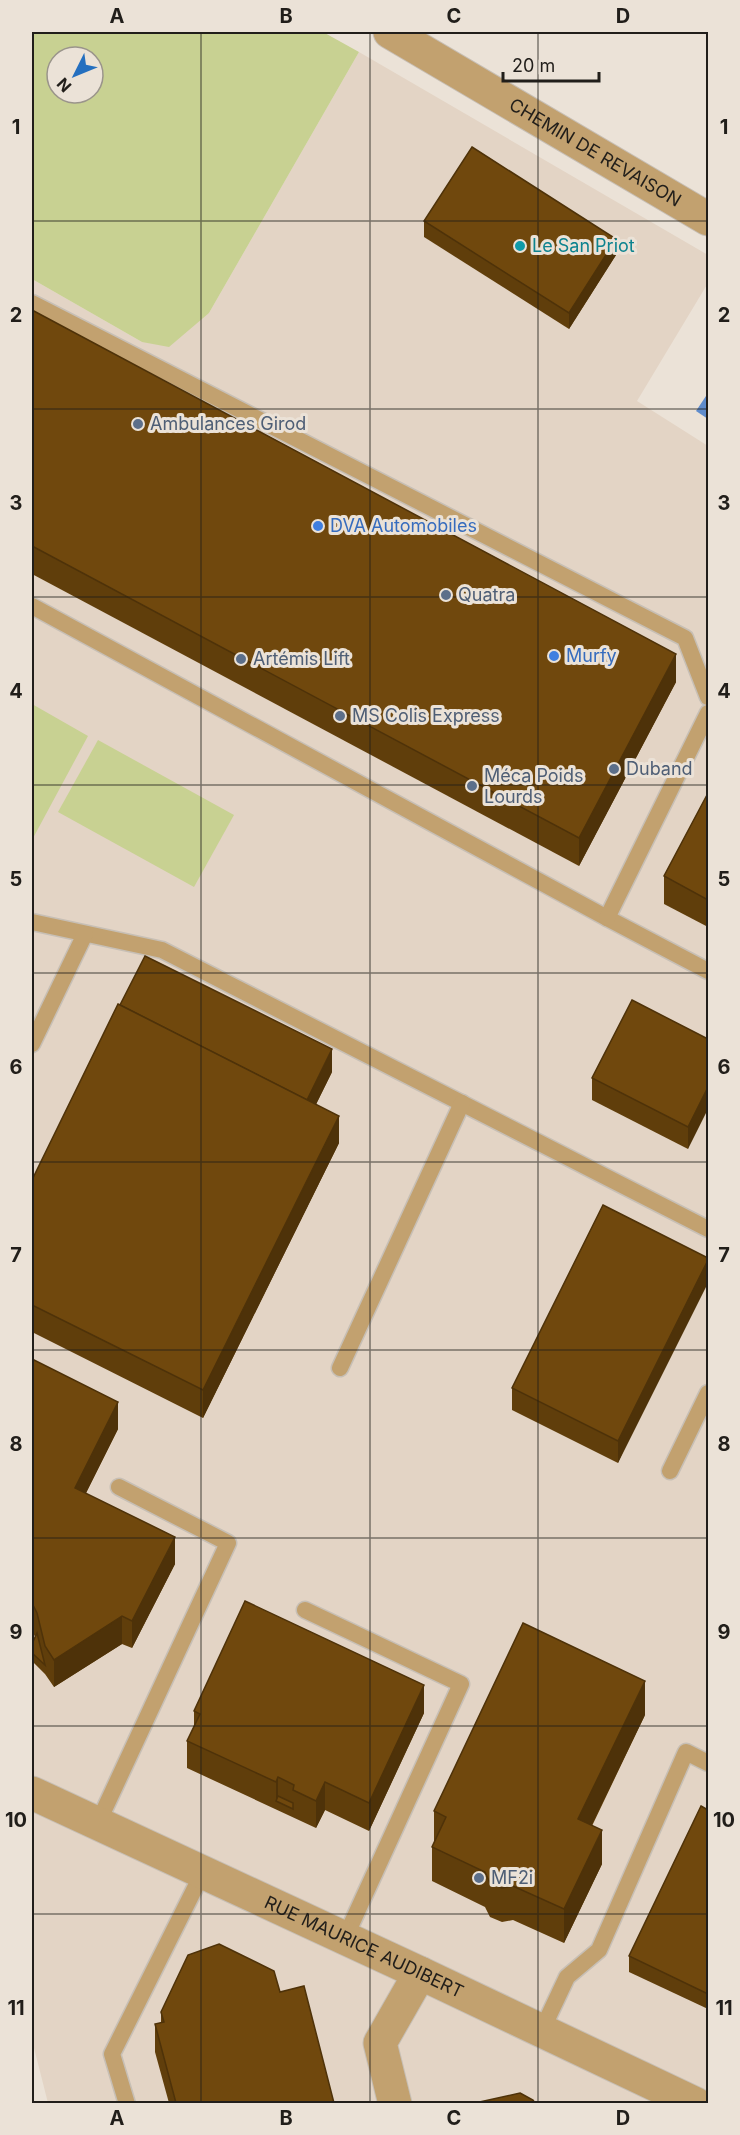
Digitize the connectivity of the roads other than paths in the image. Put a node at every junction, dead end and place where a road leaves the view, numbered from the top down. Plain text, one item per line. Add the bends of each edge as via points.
1 (390, 32) edge
2 (708, 219) edge
3 (32, 303) edge
4 (32, 606) edge
5 (708, 697) edge
6 (708, 713) edge
7 (607, 918) junction
8 (32, 922) edge
9 (85, 934) junction
10 (708, 971) edge
11 (32, 1044) edge
12 (462, 1103) junction
13 (708, 1229) edge
14 (340, 1368) dead end
15 (708, 1393) edge
16 (670, 1471) dead end
17 (119, 1487) dead end
18 (305, 1610) dead end
19 (708, 1763) edge
20 (32, 1793) edge
21 (98, 1823) junction
22 (203, 1872) junction
23 (345, 1938) junction
24 (420, 1973) junction
25 (542, 2030) junction
26 (127, 2103) edge
27 (395, 2103) edge
28 (696, 2103) edge

1 - 2 street, CHEMIN DE REVAISON
3 - 5 lane via 686,638
4 - 7 lane
6 - 7 lane
7 - 10 lane
8 - 9 lane
9 - 11 lane
9 - 12 lane via 162,950
12 - 13 lane
12 - 14 lane
15 - 16 lane
17 - 21 lane via 228,1543
18 - 23 lane via 461,1684
19 - 25 lane via 686,1752 599,1950 567,1977
20 - 21 street, RUE MAURICE AUDIBERT
21 - 22 street, RUE MAURICE AUDIBERT
22 - 23 street, RUE MAURICE AUDIBERT
22 - 26 lane via 112,2054
23 - 24 street, RUE MAURICE AUDIBERT
24 - 25 street, RUE MAURICE AUDIBERT
24 - 27 street via 380,2043
25 - 28 street, RUE MAURICE AUDIBERT

